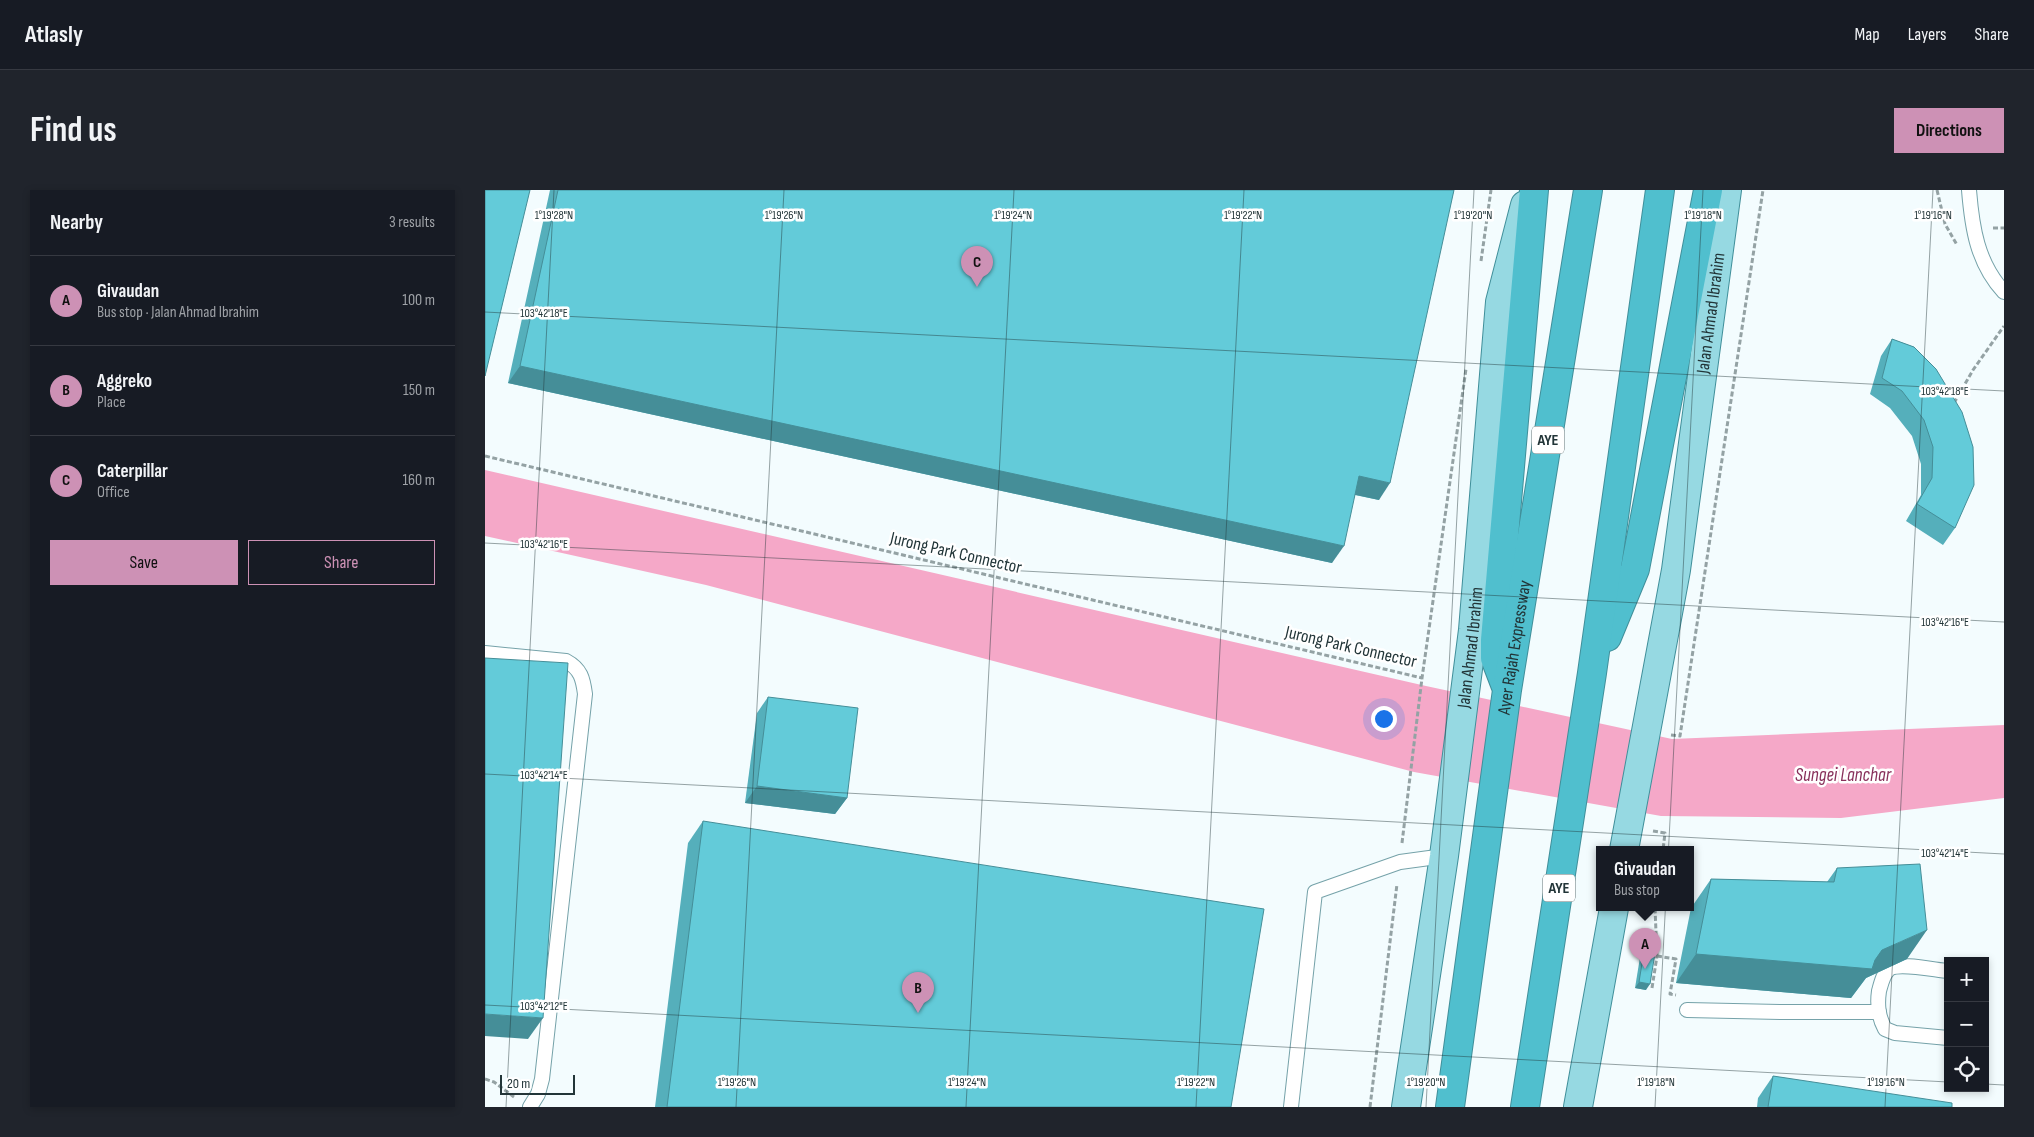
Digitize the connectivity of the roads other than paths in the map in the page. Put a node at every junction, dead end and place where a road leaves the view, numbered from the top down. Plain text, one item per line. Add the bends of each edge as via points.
1 (1529, 190) edge
2 (1534, 190) edge
3 (1588, 190) edge
4 (1660, 190) edge
5 (1708, 190) edge
6 (1727, 190) edge
7 (1969, 190) edge
8 (2004, 292) edge
9 (485, 653) edge
10 (1592, 673) junction
11 (1507, 690) junction
12 (1625, 846) edge
13 (1444, 856) junction
14 (1613, 911) edge
15 (1944, 971) edge
16 (1687, 1010) dead end
17 (1879, 1012) junction
18 (1944, 1038) edge
19 (525, 1104) edge
20 (1291, 1107) edge
21 (1406, 1107) edge
22 (1450, 1107) edge
23 (1525, 1107) edge
24 (1578, 1107) edge

1 - 13 main road, Jalan Ahmad Ibrahim via 1500,302 1473,630
2 - 11 highway via 1495,640 1495,658
3 - 11 highway, Ayer Rajah Expressway / AYE
4 - 10 highway, AYE
5 - 10 highway via 1635,569
6 - 12 main road, Jalan Ahmad Ibrahim via 1676,570
7 - 8 lane via 1972,227 1981,257
9 - 19 lane via 566,661 576,666 583,678 585,694 542,1079 538,1094
10 - 23 highway, AYE
11 - 22 highway, Ayer Rajah Expressway / AYE
13 - 20 lane via 1400,862 1315,892
13 - 21 main road, Jalan Ahmad Ibrahim
14 - 24 main road
15 - 17 lane via 1899,966 1889,970 1879,990
16 - 17 lane
17 - 18 lane via 1885,1029 1895,1033

